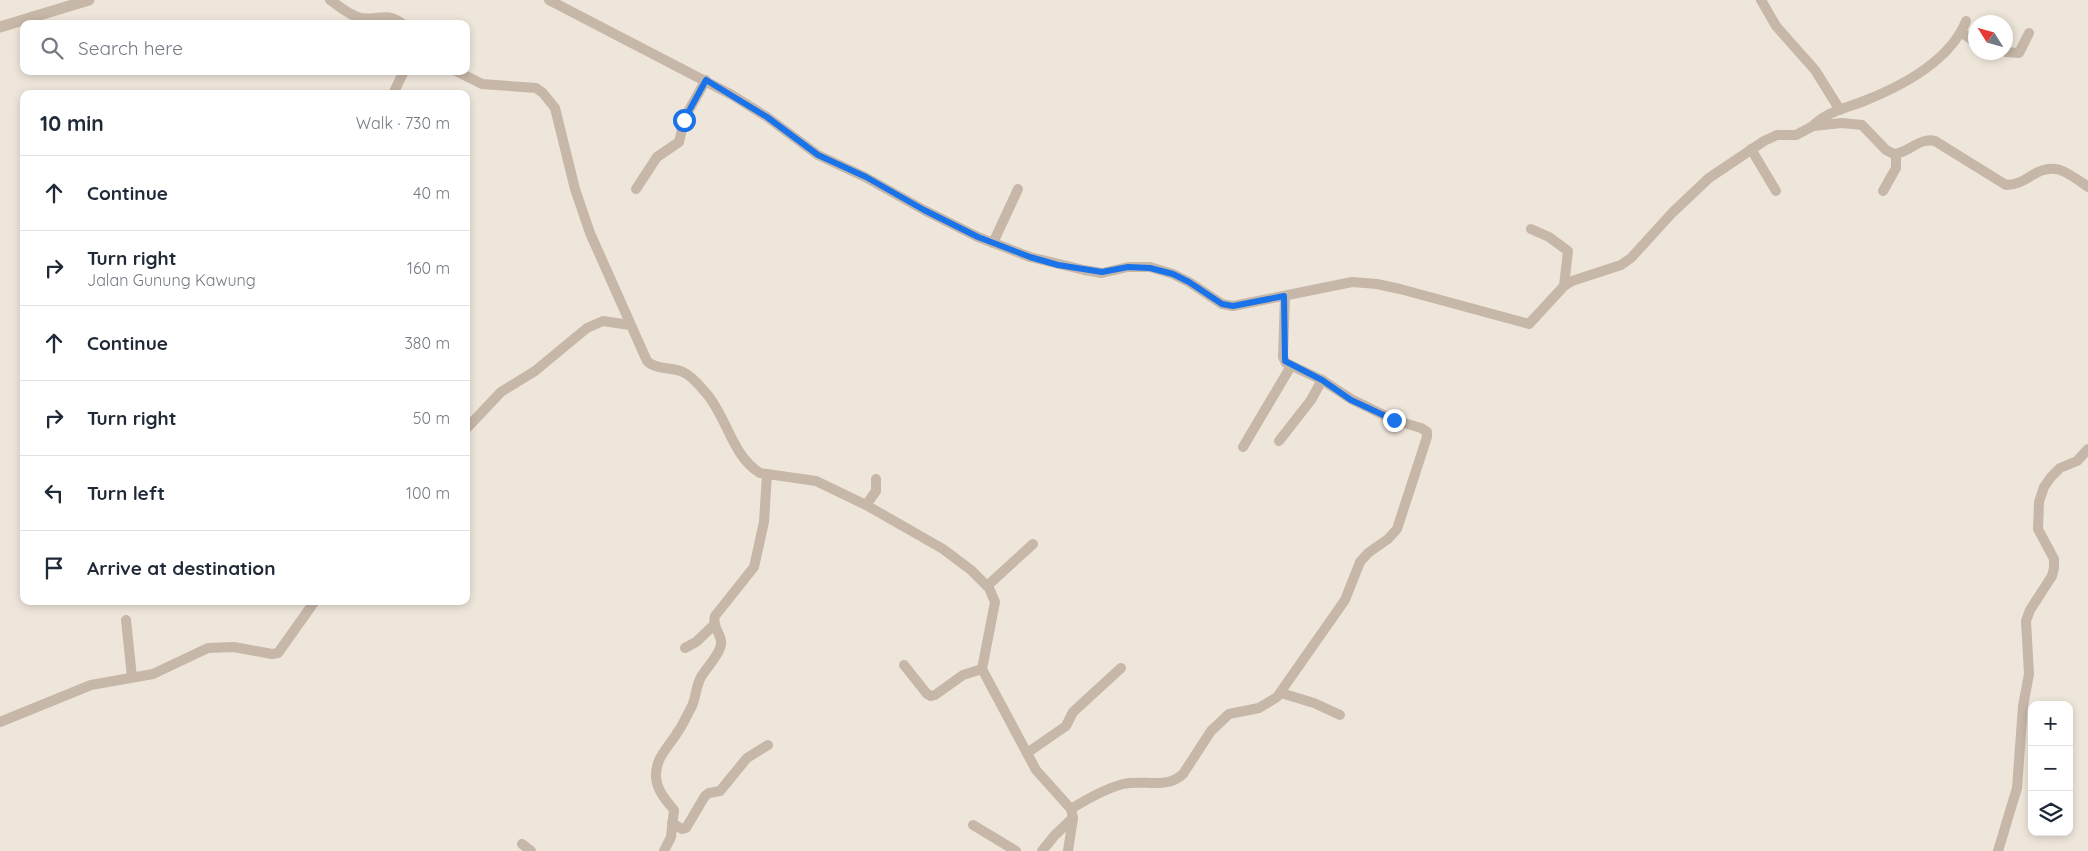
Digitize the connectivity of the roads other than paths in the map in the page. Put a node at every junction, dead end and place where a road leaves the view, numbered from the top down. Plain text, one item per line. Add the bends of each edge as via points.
1 (89, 0) edge
2 (330, 0) edge
3 (549, 0) edge
4 (1761, 0) edge
5 (20, 20) edge
6 (21, 20) edge
7 (396, 20) edge
8 (1966, 22) dead end
9 (0, 26) edge
10 (1961, 32) junction
11 (2029, 34) dead end
12 (1968, 37) edge
13 (2013, 52) edge
14 (402, 75) edge
15 (464, 75) edge
16 (706, 80) junction
17 (395, 90) edge
18 (1840, 110) junction
19 (1813, 126) junction
20 (1751, 149) junction
21 (1896, 154) junction
22 (2088, 187) edge
23 (1018, 188) dead end
24 (636, 190) dead end
25 (1776, 190) dead end
26 (1883, 191) dead end
27 (1531, 229) dead end
28 (993, 243) junction
29 (1564, 286) junction
30 (1284, 296) junction
31 (630, 325) junction
32 (1291, 366) junction
33 (1322, 380) junction
34 (470, 425) edge
35 (1279, 441) dead end
36 (1243, 447) dead end
37 (2088, 449) edge
38 (767, 474) junction
39 (876, 479) dead end
40 (866, 505) junction
41 (1034, 544) dead end
42 (986, 586) junction
43 (312, 605) edge
44 (126, 620) dead end
45 (714, 624) junction
46 (685, 648) dead end
47 (904, 665) dead end
48 (1121, 668) dead end
49 (982, 669) junction
50 (132, 677) junction
51 (1280, 693) junction
52 (1340, 715) dead end
53 (0, 722) edge
54 (768, 746) dead end
55 (1027, 753) junction
56 (1072, 814) junction
57 (672, 823) junction
58 (973, 825) dead end
59 (522, 844) dead end
60 (531, 851) edge
61 (664, 851) edge
62 (1016, 851) edge
63 (1042, 851) edge
64 (1068, 851) edge
65 (1998, 851) edge

1 - 6 street
2 - 7 street via 358,17 390,16
3 - 16 street
4 - 18 street via 1776,26 1815,70
5 - 9 street
8 - 10 street
10 - 12 street
10 - 18 street via 1927,68 1878,96
11 - 13 street via 2019,52
14 - 17 street
15 - 31 street via 482,84 536,88 555,108 590,233
16 - 24 street via 685,117 679,142 657,157
16 - 28 street via 767,117 818,155
18 - 19 street via 1822,117
19 - 20 street via 1796,135 1777,135
19 - 21 street via 1862,125 1890,154
20 - 25 street
20 - 29 street via 1709,178 1631,258
21 - 22 street via 1928,139 2006,185 2022,182 2049,168 2066,172
21 - 26 street via 1896,168
23 - 28 street
27 - 29 street via 1568,251
28 - 30 street via 1058,265 1084,270 1102,272 1128,267 1173,274 1222,304 1233,306
29 - 30 street via 1529,324 1377,284 1352,282
30 - 32 street via 1284,357
31 - 34 street via 603,321 588,328 535,371 501,392
31 - 38 street via 647,361 654,366 685,373 693,380 715,405 745,459 755,470
32 - 33 street
32 - 36 street
33 - 35 street via 1311,400
33 - 51 street via 1351,400 1423,429 1427,435 1397,529 1360,562 1345,600
37 - 65 street via 2078,462 2060,468 2051,477 2039,502 2038,529 2054,559 2054,568 2026,621 2029,674 2023,706 2017,788
38 - 40 street via 816,481
38 - 45 street via 764,522 754,567 716,613
39 - 40 street via 876,491
40 - 42 street via 943,549
41 - 42 street
42 - 49 street via 995,602
43 - 50 street via 278,653 215,646 152,674
44 - 50 street
45 - 46 street
45 - 57 street via 722,640 720,648 702,674 691,707 658,762 658,785 674,810
47 - 49 street via 931,696 963,675
48 - 55 street via 1074,712 1066,726
49 - 55 street
50 - 53 street via 91,685
51 - 52 street
51 - 56 street via 1259,708 1229,714 1210,731 1177,780 1125,784 1091,797
54 - 57 street via 747,758 720,791 705,796 686,828
55 - 56 street
56 - 63 street
56 - 64 street
57 - 61 street via 671,836
58 - 62 street
59 - 60 street

